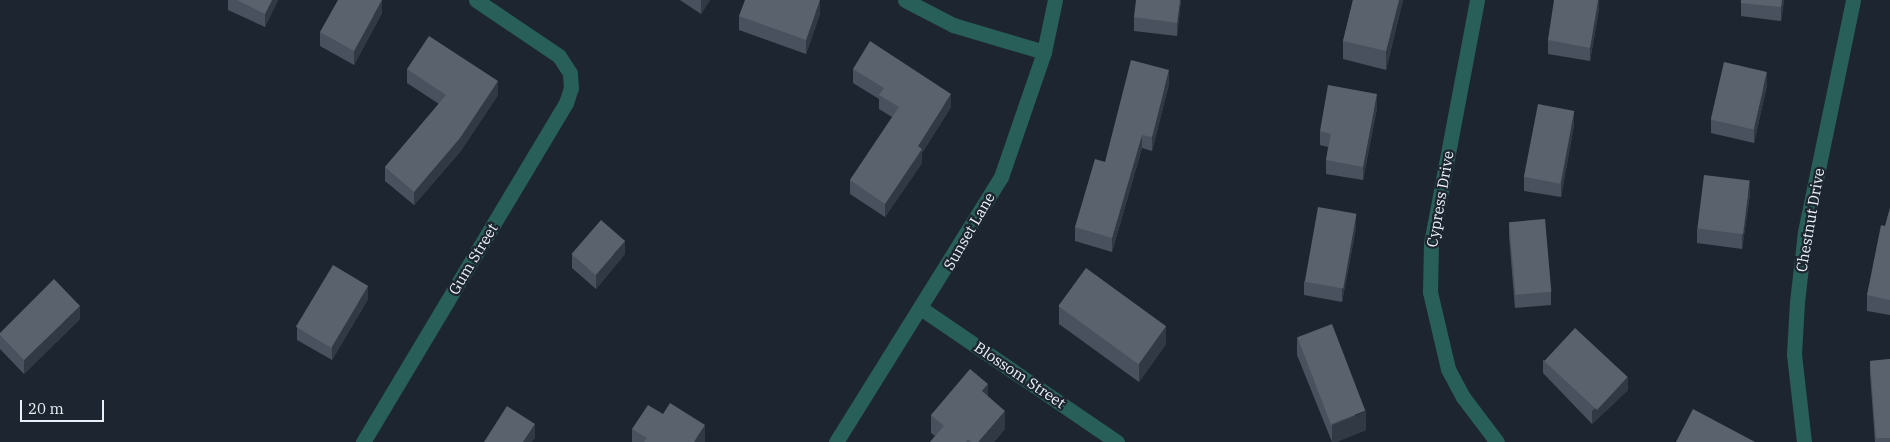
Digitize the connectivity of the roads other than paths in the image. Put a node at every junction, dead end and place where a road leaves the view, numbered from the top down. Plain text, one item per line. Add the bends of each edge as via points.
1 (476, 0) edge
2 (905, 0) edge
3 (1055, 0) edge
4 (1477, 0) edge
5 (1853, 0) edge
6 (1044, 52) junction
7 (922, 309) junction
8 (363, 442) edge
9 (836, 442) edge
10 (1118, 442) edge
11 (1497, 442) edge
12 (1804, 442) edge

1 - 8 street, Gum Street via 559,56 570,73 566,103
2 - 6 street via 961,28
3 - 6 street, Sunset Lane
4 - 11 street, Cypress Drive via 1430,244 1430,292 1448,369 1462,397
5 - 12 street, Chestnut Drive via 1805,232 1797,302 1794,354
6 - 7 street, Sunset Lane via 1001,177
7 - 9 street, Sunset Lane
7 - 10 street, Blossom Street

